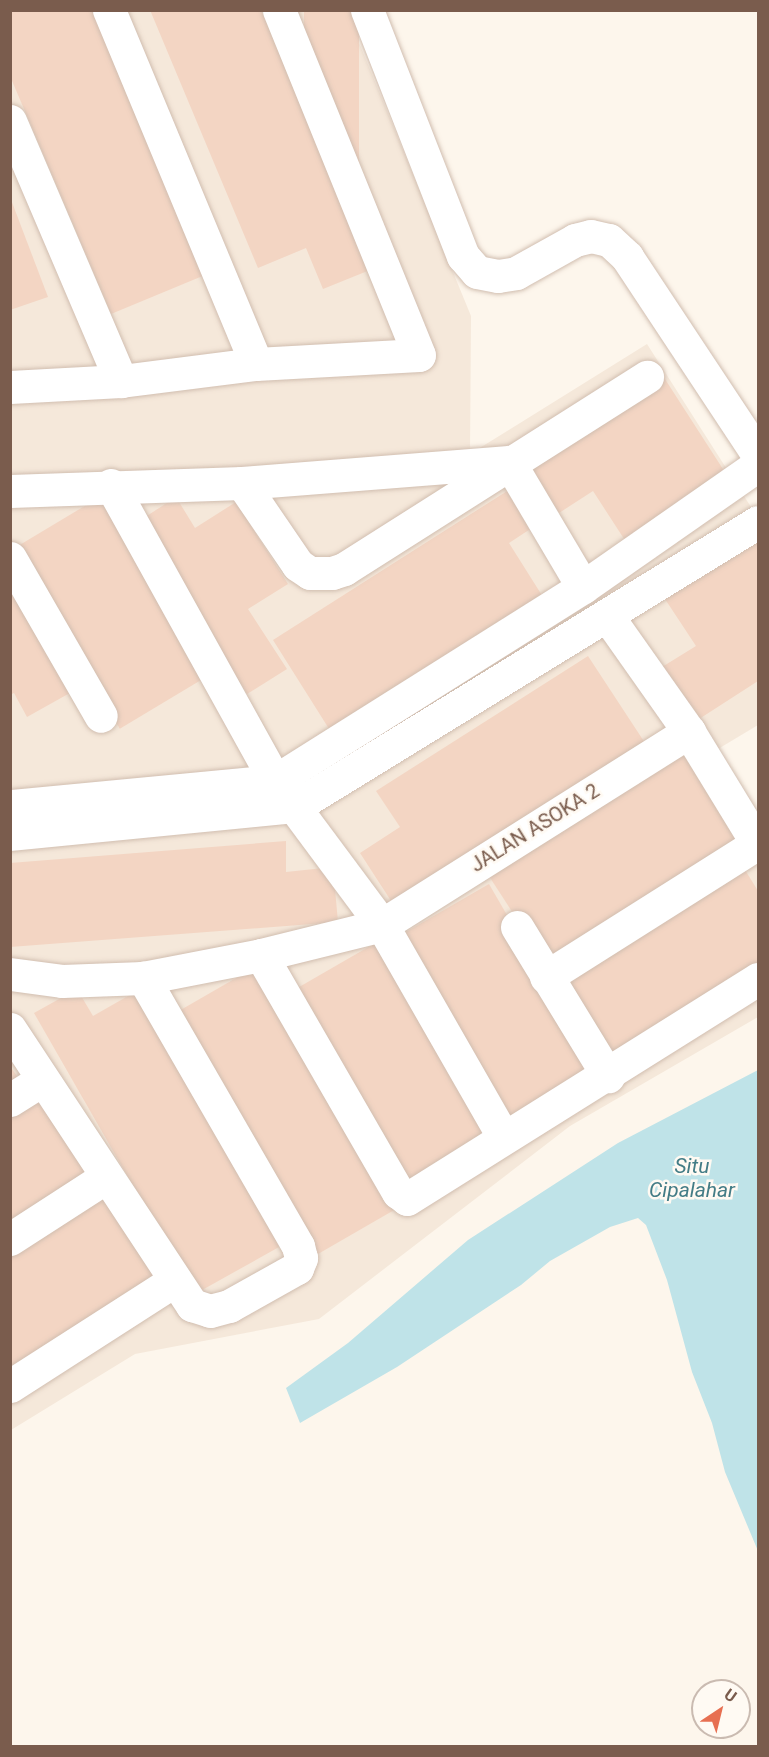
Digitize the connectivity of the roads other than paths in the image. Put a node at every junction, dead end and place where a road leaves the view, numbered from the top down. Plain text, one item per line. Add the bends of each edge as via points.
1 (109, 10) edge
2 (279, 10) edge
3 (368, 10) edge
4 (10, 121) edge
5 (256, 364) junction
6 (647, 377) dead end
7 (121, 381) junction
8 (10, 387) edge
9 (759, 455) edge
10 (509, 462) junction
11 (759, 465) edge
12 (242, 483) junction
13 (111, 485) junction
14 (10, 491) edge
15 (759, 522) edge
16 (10, 558) edge
17 (584, 587) junction
18 (608, 616) junction
19 (102, 716) dead end
20 (688, 732) junction
21 (275, 781) junction
22 (10, 806) edge
23 (296, 806) junction
24 (10, 834) edge
25 (758, 844) edge
26 (382, 925) junction
27 (517, 927) dead end
28 (261, 956) junction
29 (10, 974) edge
30 (546, 977) junction
31 (143, 978) junction
32 (759, 979) edge
33 (10, 1029) edge
34 (608, 1076) junction
35 (42, 1080) junction
36 (10, 1100) edge
37 (503, 1136) junction
38 (106, 1177) junction
39 (10, 1239) edge
40 (175, 1280) junction
41 (10, 1386) edge

1 - 5 street
2 - 5 street via 419,355
3 - 9 street via 463,256 477,272 498,276 516,273 575,240 591,236 609,240 627,257
4 - 7 street
5 - 7 street
6 - 10 street
7 - 8 street
10 - 12 street
10 - 12 street via 332,573 310,573 298,565
10 - 17 street
11 - 17 street
12 - 13 street
13 - 14 street
13 - 21 street
15 - 18 street
16 - 19 street
17 - 21 street
18 - 20 street
18 - 23 street
20 - 25 street
20 - 26 street, JALAN ASOKA 2
21 - 22 street
21 - 23 street
23 - 24 street
23 - 26 street
25 - 30 street
26 - 28 street, JALAN ASOKA 2
26 - 37 street
27 - 30 street
28 - 31 street, JALAN ASOKA 2
28 - 37 street via 402,1199 411,1198
29 - 31 street, JALAN ASOKA 2 via 62,981
30 - 34 street
31 - 40 street via 298,1246 301,1258 297,1268 229,1306 210,1311 192,1305
32 - 34 street
33 - 35 street
34 - 37 street
35 - 36 street
35 - 38 street
38 - 39 street
38 - 40 street
40 - 41 street

